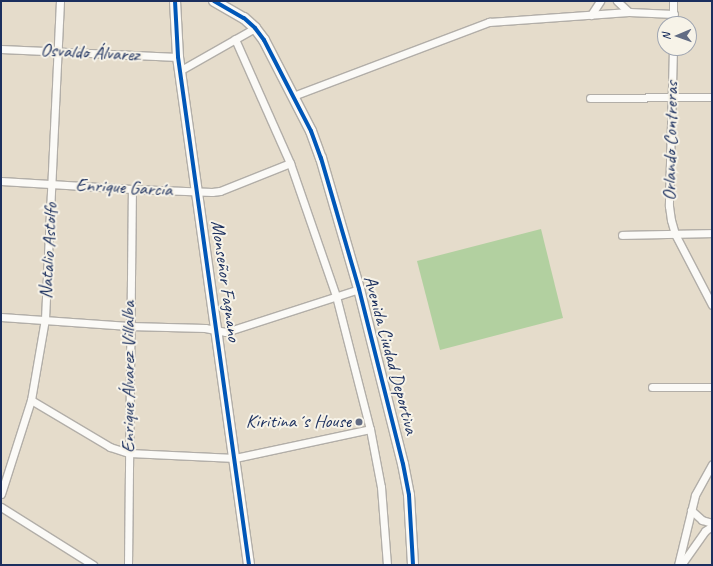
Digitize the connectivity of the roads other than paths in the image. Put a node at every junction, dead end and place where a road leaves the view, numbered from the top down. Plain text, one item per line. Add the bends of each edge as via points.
1 (60, 1) edge
2 (175, 1) edge
3 (214, 1) edge
4 (600, 1) edge
5 (616, 1) edge
6 (673, 1) edge
7 (629, 12) junction
8 (674, 14) joint
9 (591, 15) junction
10 (255, 28) junction
11 (235, 39) junction
12 (1, 49) edge
13 (58, 51) junction
14 (672, 56) edge
15 (178, 57) junction
16 (181, 70) junction
17 (293, 96) junction
18 (712, 97) edge
19 (590, 98) dead end
20 (671, 98) junction
21 (290, 163) junction
22 (1, 181) edge
23 (52, 184) junction
24 (132, 189) junction
25 (198, 191) junction
26 (712, 233) edge
27 (675, 234) junction
28 (622, 235) dead end
29 (359, 289) junction
30 (336, 296) junction
31 (712, 304) edge
32 (1, 317) edge
33 (45, 319) junction
34 (129, 326) junction
35 (218, 332) junction
36 (652, 387) dead end
37 (712, 387) edge
38 (32, 400) junction
39 (370, 429) junction
40 (129, 453) junction
41 (235, 458) junction
42 (712, 464) edge
43 (1, 494) edge
44 (1, 507) edge
45 (691, 510) junction
46 (712, 523) edge
47 (712, 526) edge
48 (93, 565) edge
49 (128, 565) edge
50 (249, 565) edge
51 (387, 565) edge
52 (413, 565) edge
53 (680, 565) edge

1 - 13 street, Natalio Astolfo
2 - 15 street, Monseñor Fagnano
3 - 10 street, Avenida Ciudad Deportiva via 244,18
4 - 9 street
5 - 7 street
6 - 8 street
7 - 8 street
7 - 9 street
9 - 17 street via 489,22
10 - 11 street
10 - 17 street, Avenida Ciudad Deportiva via 264,40
11 - 16 street
11 - 21 street, Avenida Ciudad Deportiva
12 - 13 street, Osvaldo Álvarez
13 - 15 street, Osvaldo Álvarez
13 - 23 street, Natalio Astolfo
14 - 20 street, Orlando Contreras
15 - 16 street, Monseñor Fagnano
16 - 25 street, Monseñor Fagnano
17 - 29 street, Avenida Ciudad Deportiva via 321,158
18 - 20 street
19 - 20 street
20 - 27 street, Orlando Contreras via 669,206
21 - 25 street, Enrique García via 220,191
21 - 30 street, Avenida Ciudad Deportiva
22 - 23 street, Enrique García
23 - 24 street, Enrique García
23 - 33 street, Natalio Astolfo
24 - 25 street, Enrique García
24 - 34 street, Enrique Álvarez Villalba
25 - 35 street, Monseñor Fagnano
26 - 27 street
27 - 28 street
27 - 31 street, Orlando Contreras
29 - 30 street
29 - 52 street, Avenida Ciudad Deportiva via 403,464 409,495
30 - 35 street via 232,330
30 - 39 street, Avenida Ciudad Deportiva
32 - 33 street
33 - 34 street
33 - 38 street, Natalio Astolfo
34 - 35 street via 205,328
34 - 40 street, Enrique Álvarez Villalba
35 - 41 street, Monseñor Fagnano
36 - 37 street
38 - 40 street via 110,447
38 - 43 street, Natalio Astolfo
39 - 41 street
39 - 51 street, Avenida Ciudad Deportiva via 381,487
40 - 41 street
40 - 49 street, Enrique Álvarez Villalba
41 - 50 street, Monseñor Fagnano
42 - 45 street via 699,485
44 - 48 street
45 - 46 street via 702,520
45 - 53 street
47 - 53 street via 705,531

